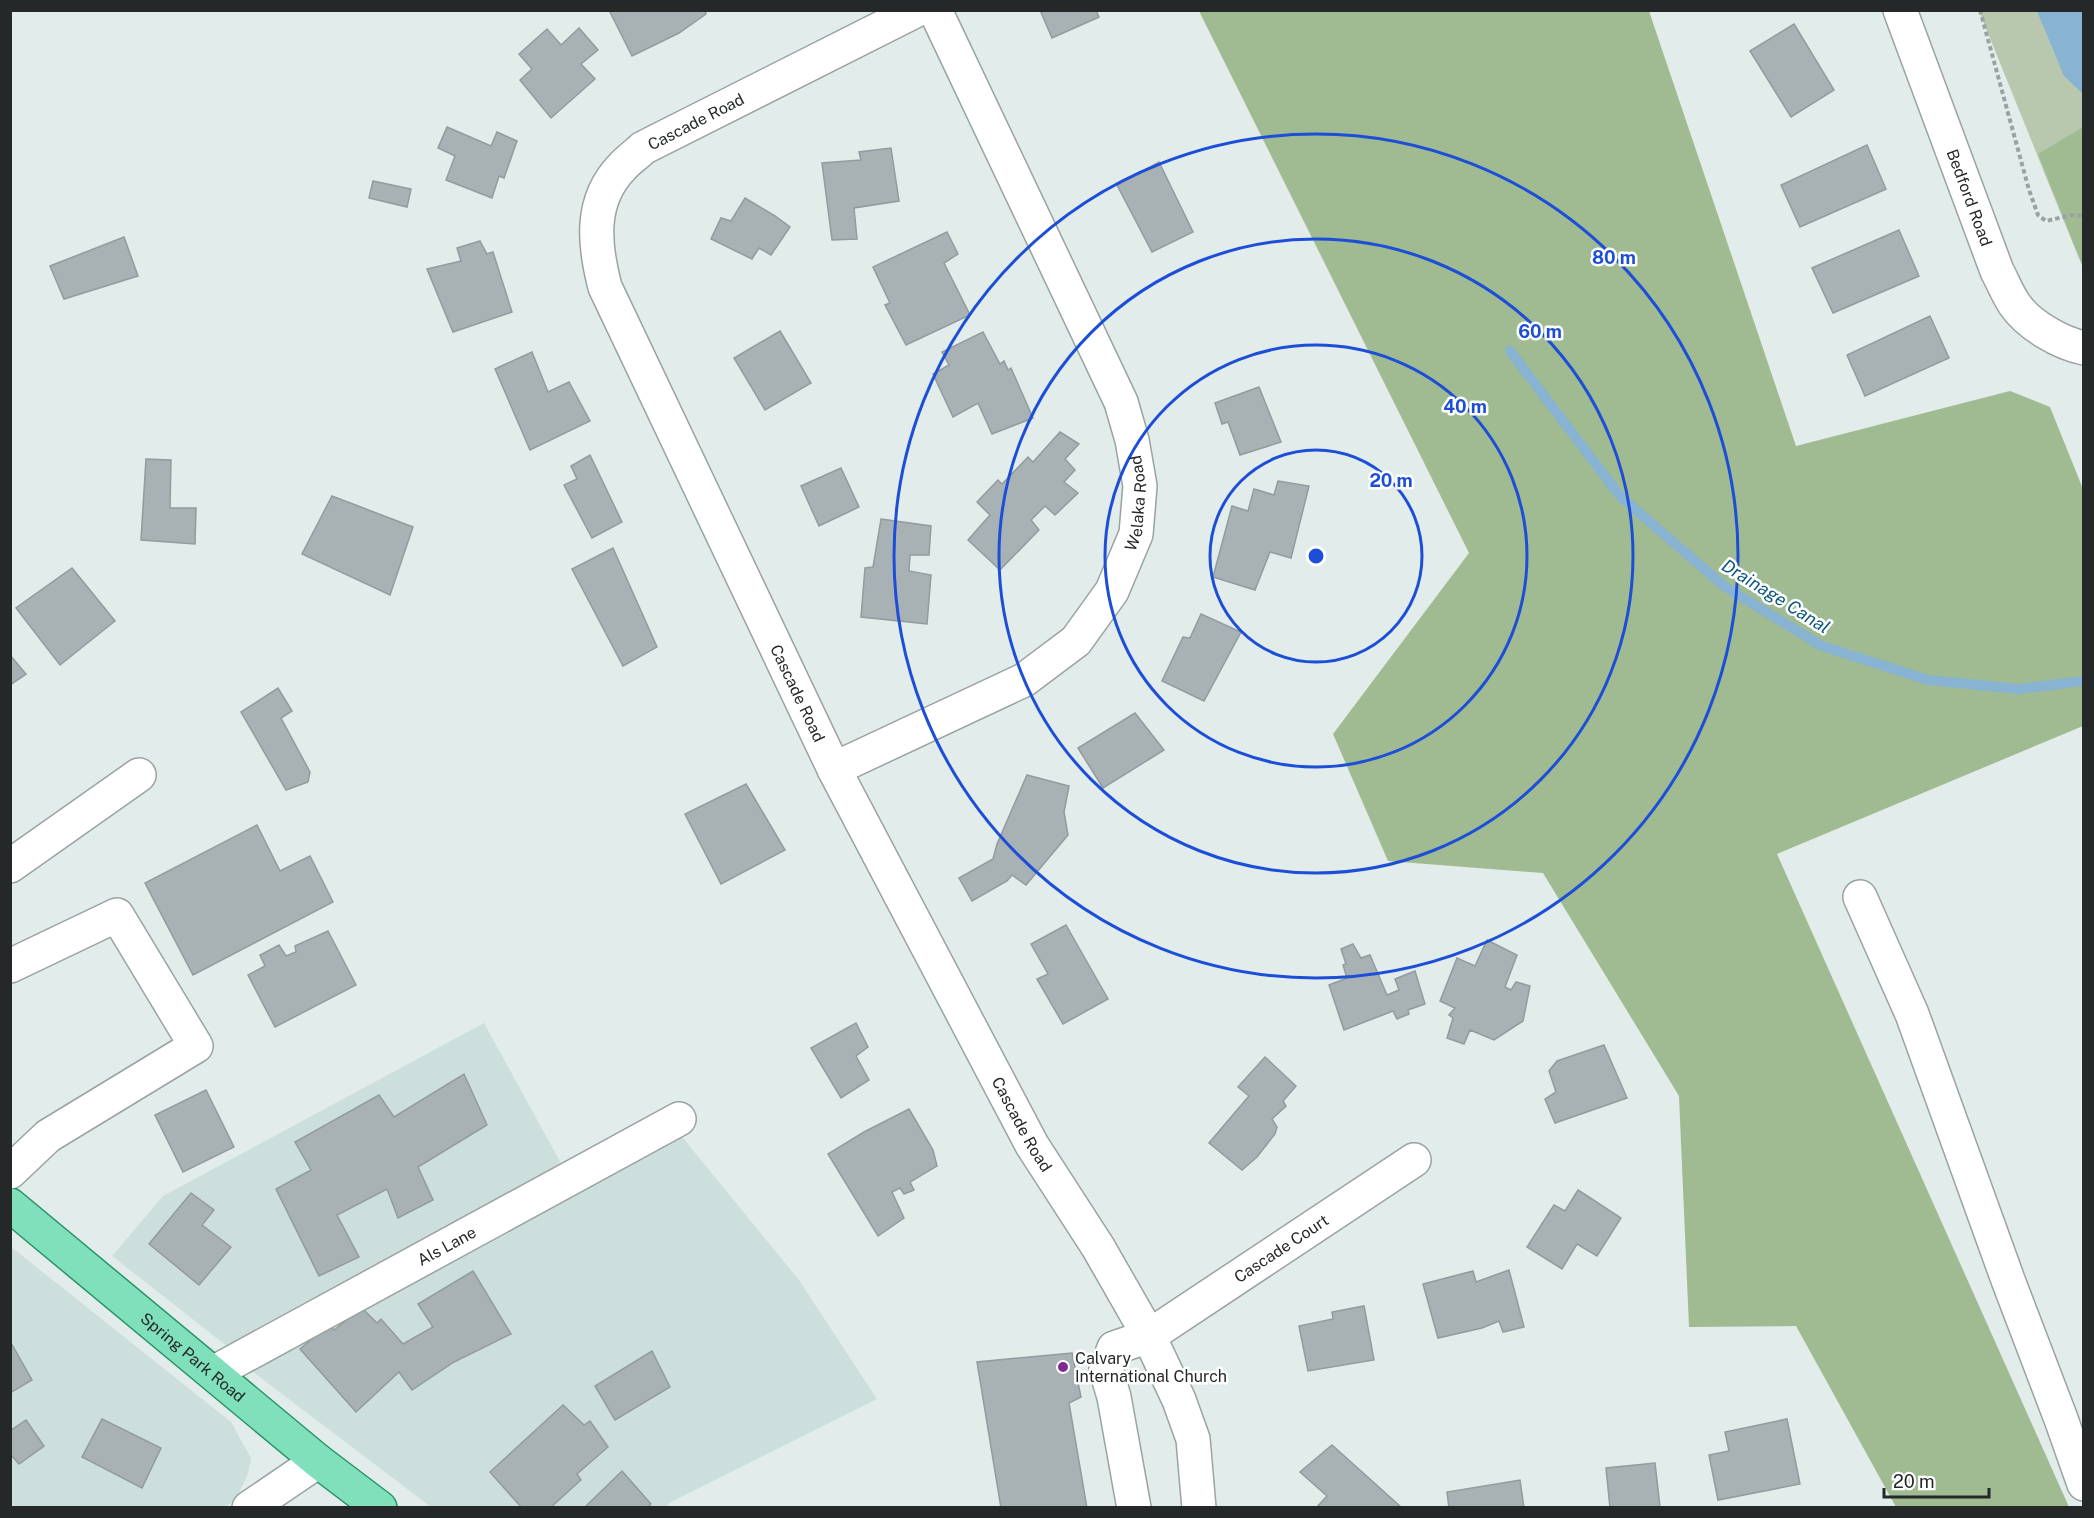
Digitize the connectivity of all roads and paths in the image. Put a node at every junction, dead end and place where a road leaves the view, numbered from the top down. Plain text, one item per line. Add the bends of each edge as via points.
1 (917, 10) edge
2 (935, 10) edge
3 (1900, 10) edge
4 (1980, 10) edge
5 (2084, 216) edge
6 (2084, 348) edge
7 (834, 769) junction
8 (139, 775) dead end
9 (10, 866) edge
10 (1860, 897) dead end
11 (10, 966) edge
12 (679, 1119) dead end
13 (1414, 1160) dead end
14 (10, 1172) edge
15 (10, 1205) edge
16 (1149, 1335) junction
17 (213, 1373) junction
18 (318, 1461) junction
19 (2084, 1484) edge
20 (249, 1508) edge
21 (380, 1508) edge
22 (1134, 1508) edge
23 (1198, 1508) edge

1 - 7 street, Cascade Road via 643,148 620,168 602,195 595,228 597,259 605,287
2 - 7 street, Welaka Road via 1121,402 1140,486 1136,534 1112,591 1076,640 1024,680
3 - 6 street, Bedford Road via 1997,271 2016,307 2041,329
4 - 5 path via 2038,215 2046,221
7 - 16 street, Cascade Road via 1032,1145
8 - 9 street
10 - 19 street via 1912,1014
11 - 14 street via 117,915 196,1046 48,1136
12 - 17 street, Als Lane
13 - 16 street, Cascade Court
15 - 17 main road, Spring Park Road
16 - 22 street, Cascade Court via 1114,1348 1106,1370
16 - 23 street, Cascade Road via 1193,1439
17 - 18 main road, Spring Park Road
18 - 20 street
18 - 21 main road, Spring Park Road

